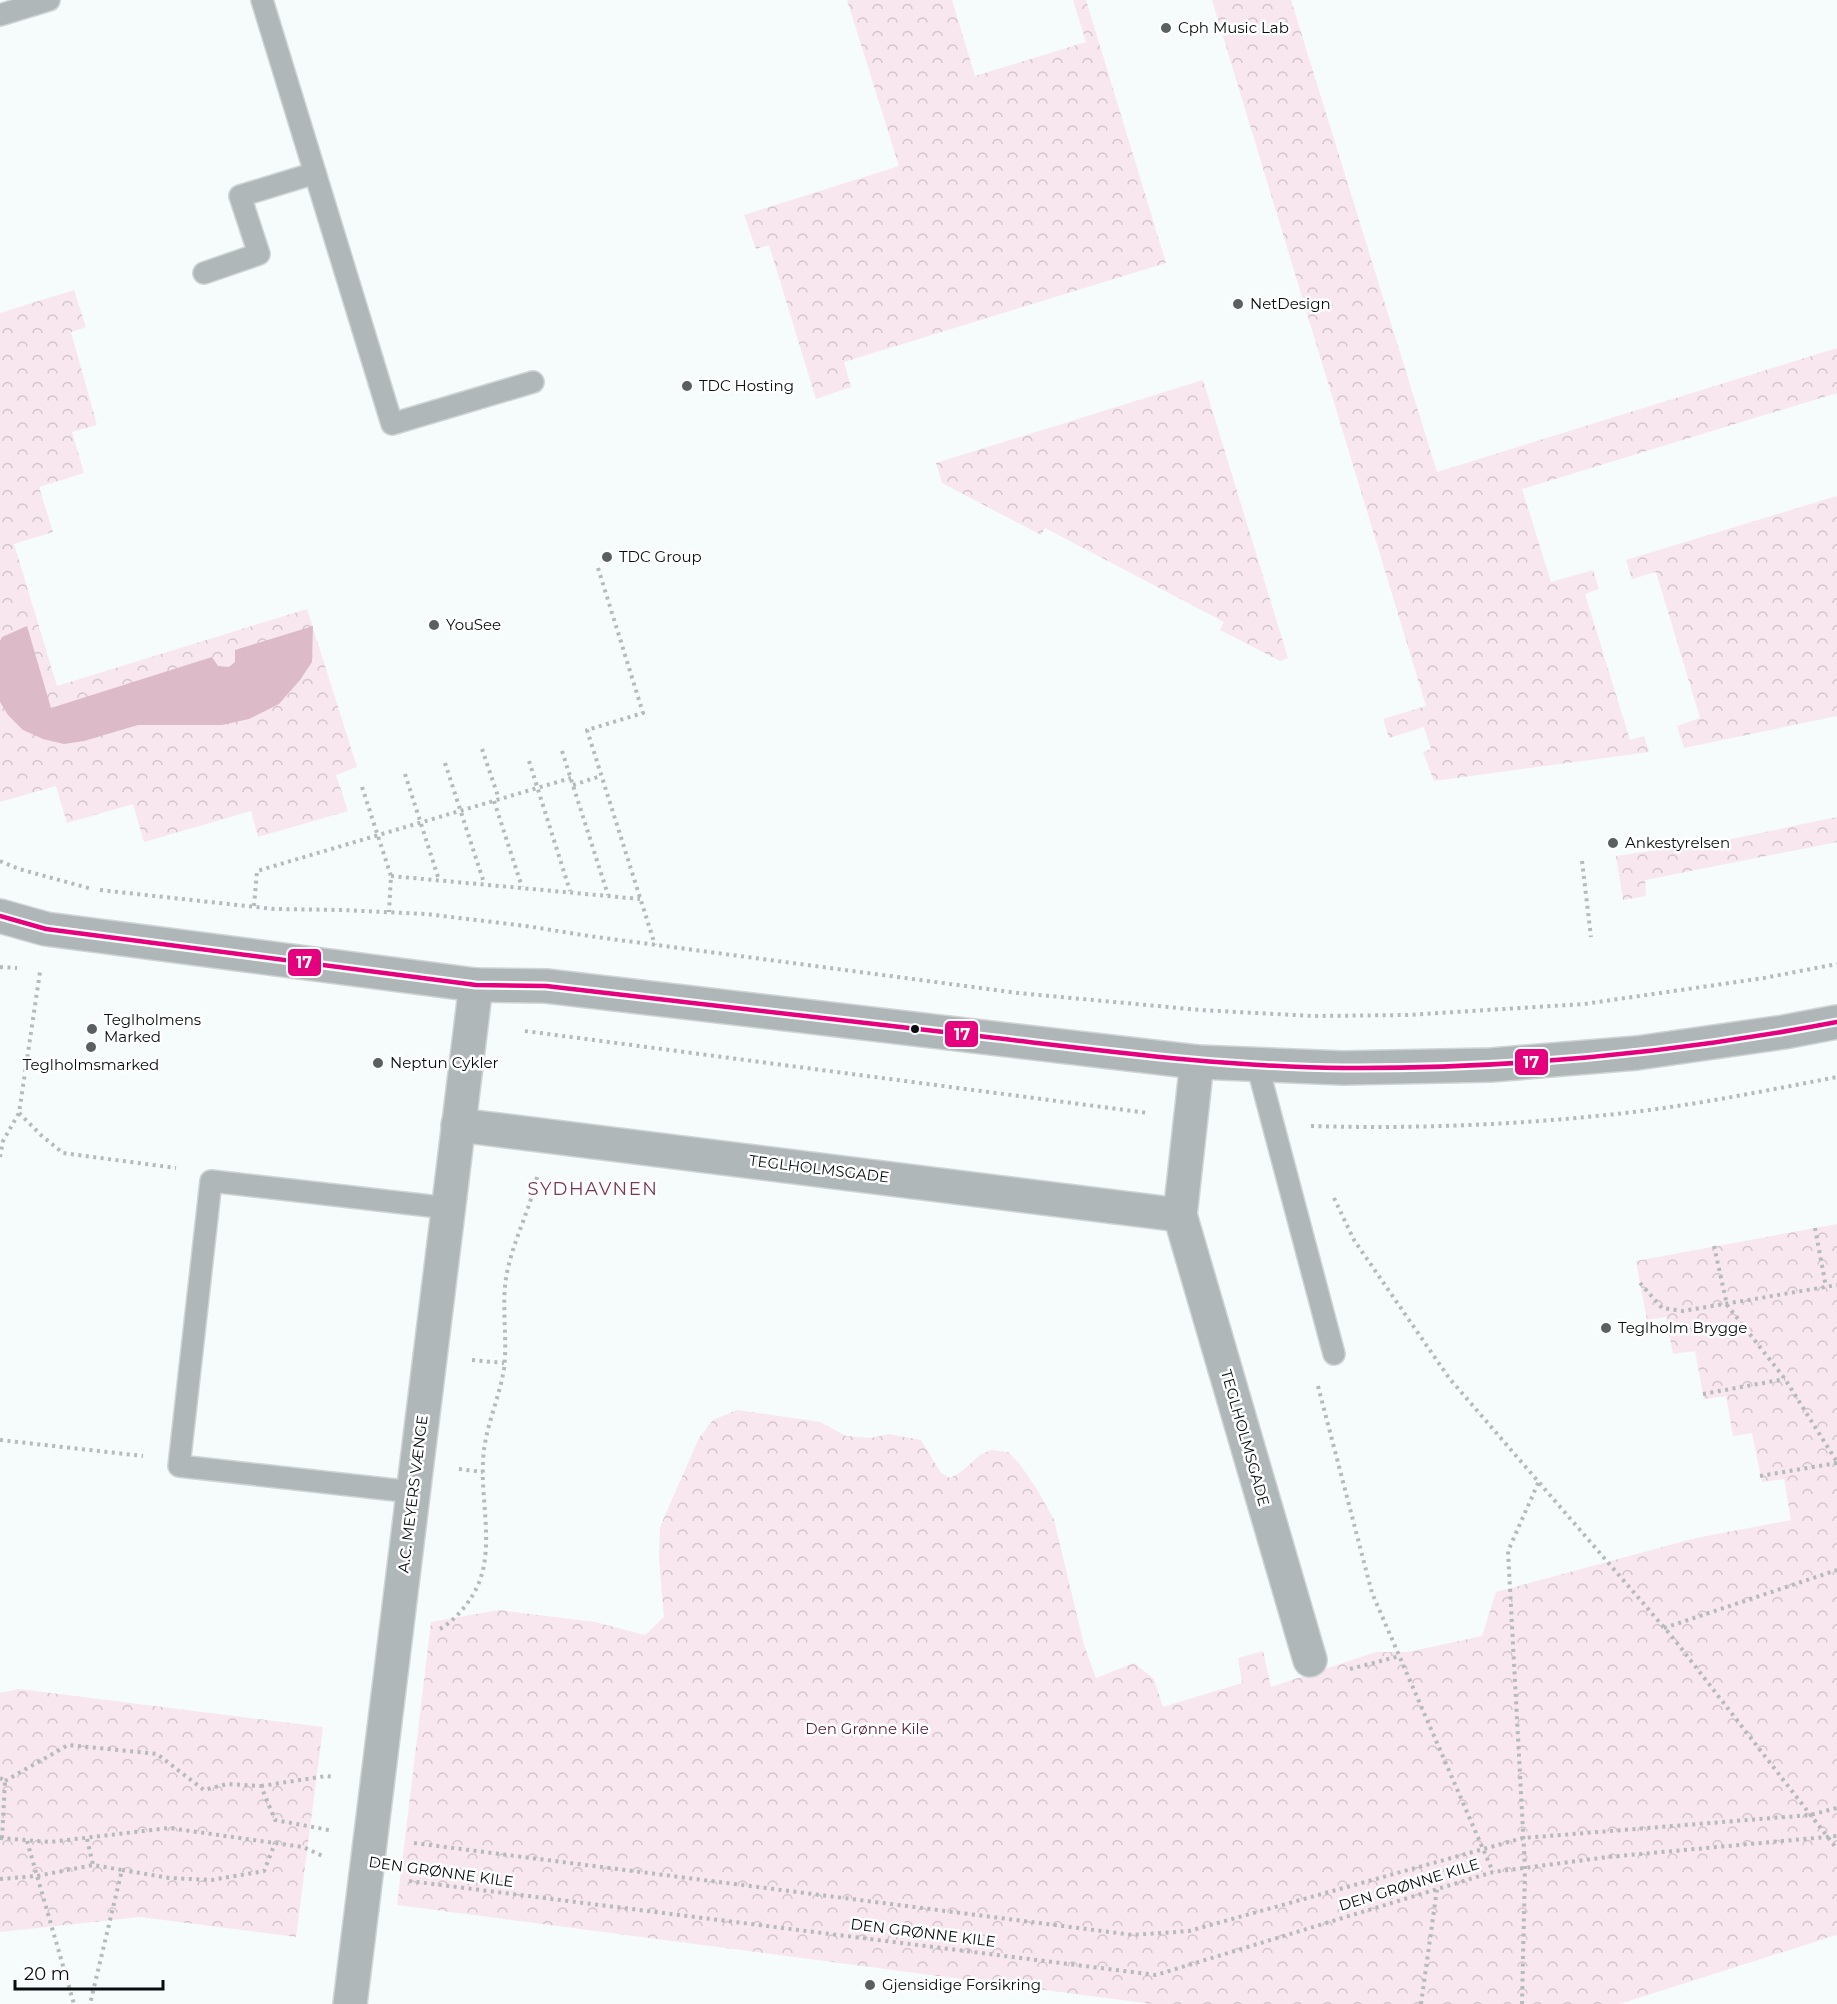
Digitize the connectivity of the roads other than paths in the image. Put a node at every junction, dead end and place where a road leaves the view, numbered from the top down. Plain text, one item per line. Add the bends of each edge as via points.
1 (49, 0) edge
2 (262, 0) edge
3 (0, 15) edge
4 (315, 173) junction
5 (204, 273) dead end
6 (533, 382) dead end
7 (0, 916) edge
8 (476, 985) junction
9 (1837, 1022) edge
10 (1197, 1062) junction
11 (1257, 1064) junction
12 (459, 1125) junction
13 (448, 1208) junction
14 (1180, 1215) junction
15 (1334, 1354) dead end
16 (413, 1492) junction
17 (1310, 1660) dead end
18 (350, 2004) edge

1 - 3 lane
2 - 4 lane
4 - 5 lane via 240,196 259,254
4 - 6 lane via 392,424
7 - 8 street via 46,929
8 - 10 street via 546,986
8 - 12 street, A.C. MEYERS VÆNGE
9 - 11 street via 1637,1053 1491,1065 1343,1068
10 - 11 street
10 - 14 street, TEGLHOLMSGADE
11 - 15 lane
12 - 13 street, A.C. MEYERS VÆNGE
12 - 14 street, TEGLHOLMSGADE
13 - 16 street, A.C. MEYERS VÆNGE
13 - 16 lane via 212,1181 179,1466
14 - 17 street, TEGLHOLMSGADE
16 - 18 street, A.C. MEYERS VÆNGE

